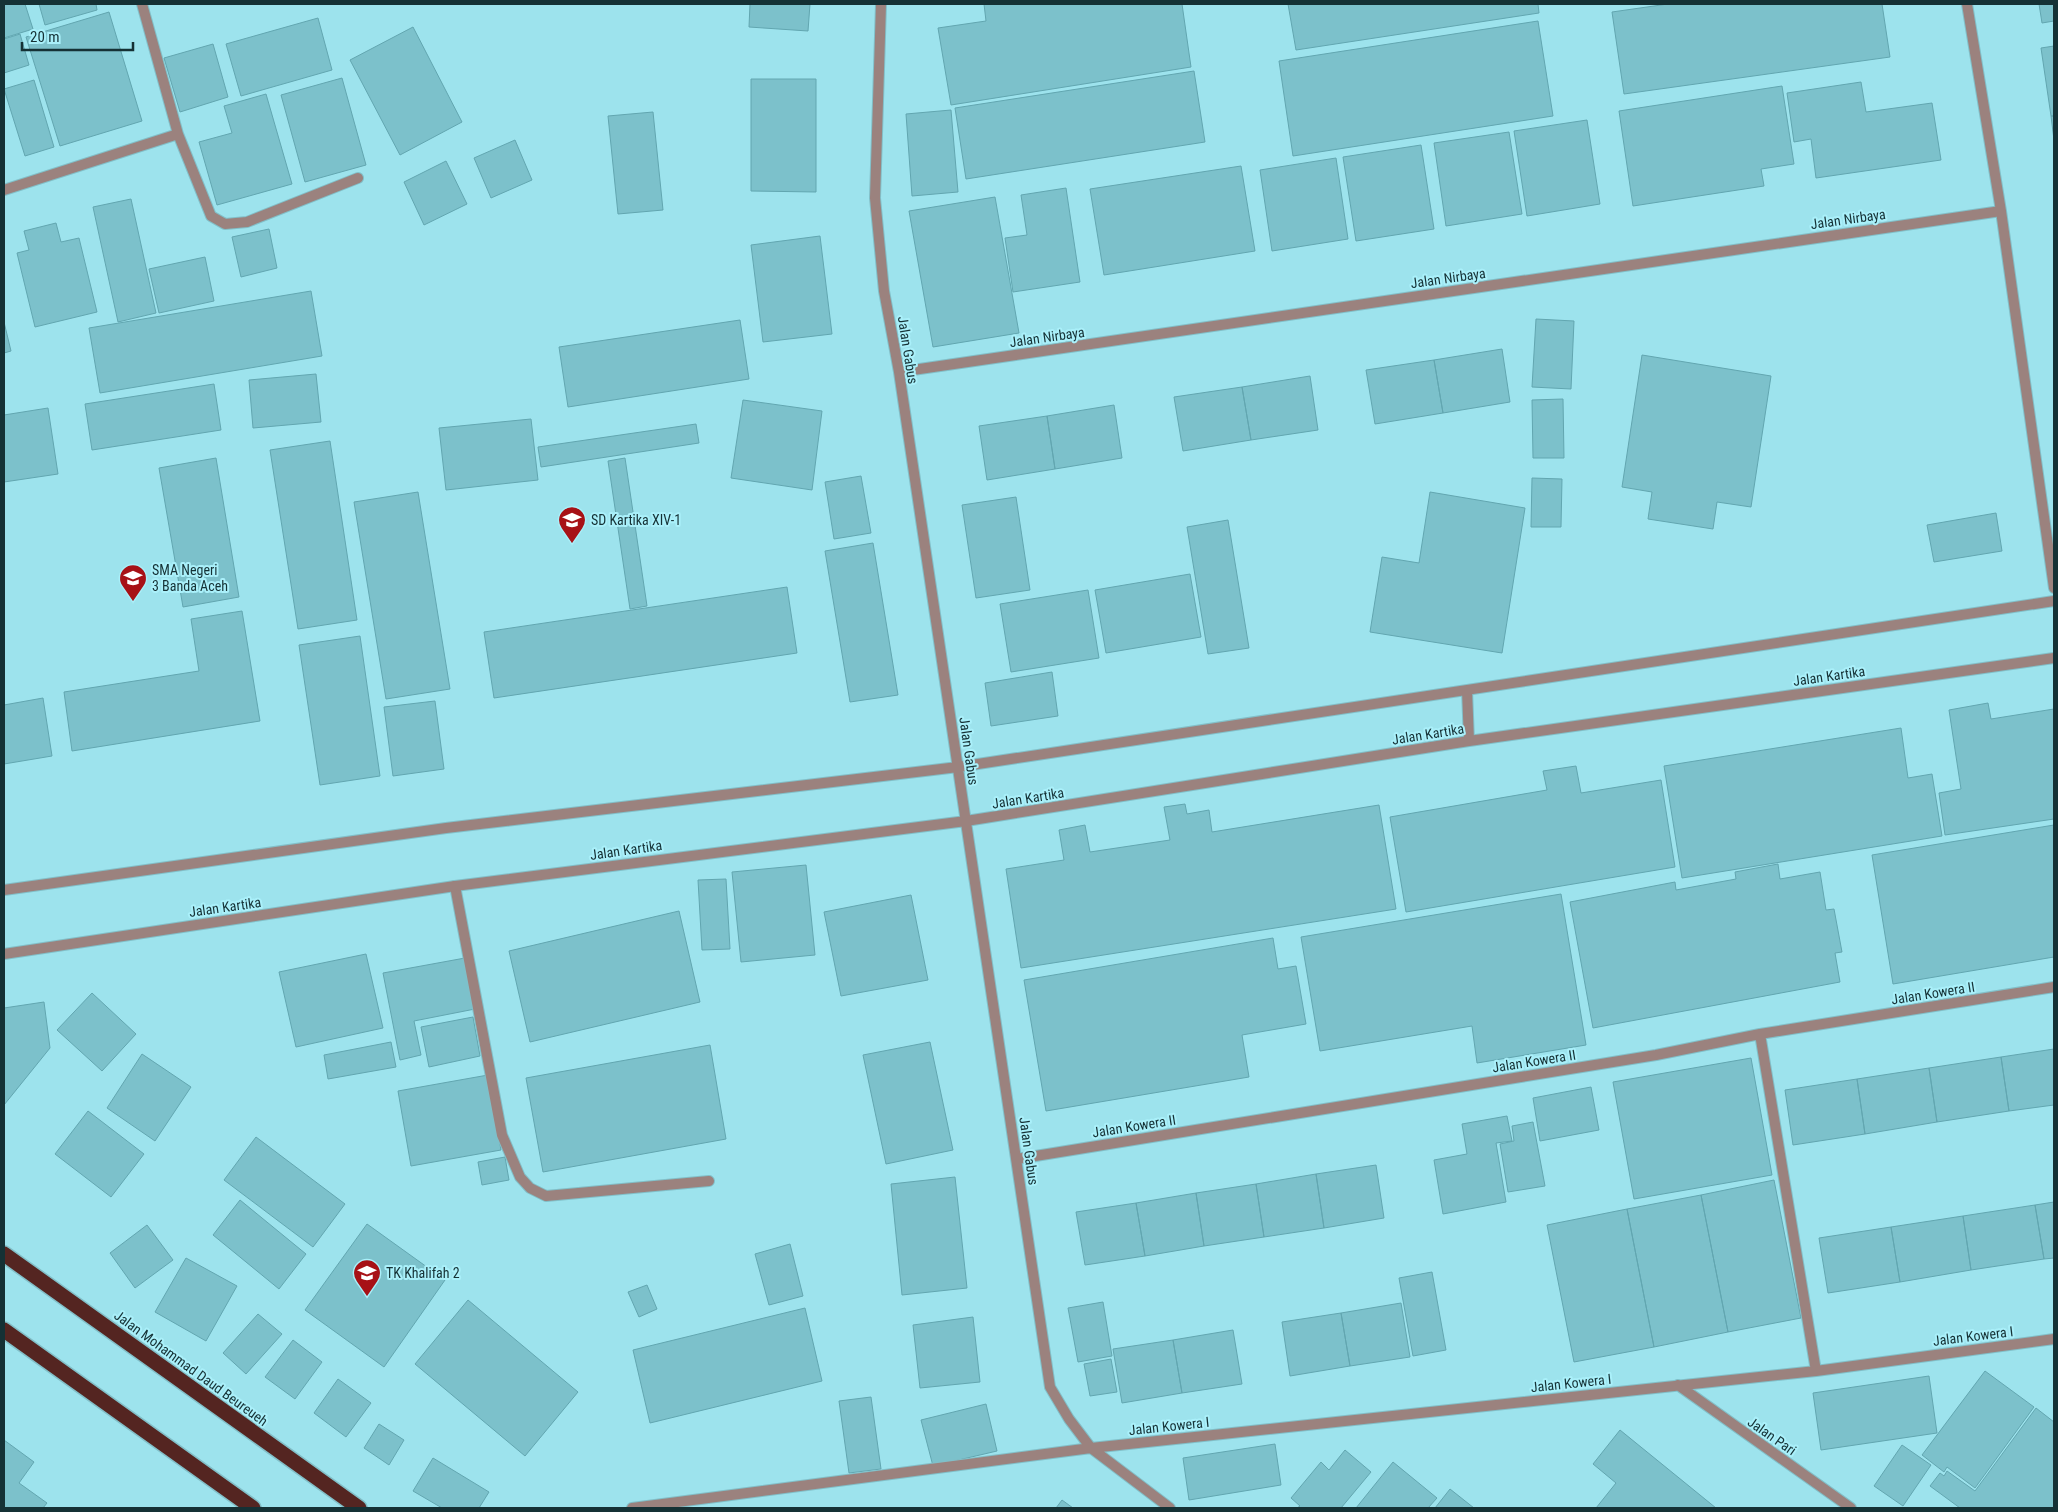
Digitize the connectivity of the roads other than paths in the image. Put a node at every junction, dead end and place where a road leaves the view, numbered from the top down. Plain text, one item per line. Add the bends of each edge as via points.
1 (142, 4) edge
2 (881, 4) edge
3 (1967, 4) edge
4 (178, 134) junction
5 (358, 178) dead end
6 (4, 190) edge
7 (2001, 210) junction
8 (898, 372) junction
9 (2054, 588) edge
10 (2054, 602) edge
11 (2054, 658) edge
12 (1467, 690) junction
13 (1469, 741) junction
14 (958, 767) junction
15 (966, 821) junction
16 (455, 886) junction
17 (4, 890) edge
18 (4, 954) edge
19 (2054, 987) edge
20 (1760, 1034) junction
21 (1017, 1159) junction
22 (708, 1181) dead end
23 (4, 1254) edge
24 (4, 1330) edge
25 (2054, 1339) edge
26 (1816, 1370) junction
27 (1678, 1385) junction
28 (1091, 1448) junction
29 (253, 1508) edge
30 (359, 1508) edge
31 (632, 1508) edge
32 (1170, 1508) edge
33 (1850, 1508) edge

1 - 4 street
2 - 8 street, Jalan Gabus via 875,198 884,290
3 - 7 street
4 - 5 street via 210,216 225,224 248,222
4 - 6 street
7 - 8 street, Jalan Nirbaya
7 - 9 street
8 - 14 street, Jalan Gabus
10 - 12 street
11 - 13 street, Jalan Kartika
12 - 13 street
12 - 14 street
13 - 15 street, Jalan Kartika
14 - 15 street, Jalan Gabus
14 - 17 street via 446,828
15 - 16 street, Jalan Kartika
15 - 21 street, Jalan Gabus
16 - 18 street, Jalan Kartika
16 - 22 street via 502,1135 520,1177 530,1188 546,1196
19 - 20 street, Jalan Kowera II
20 - 21 street, Jalan Kowera II
20 - 26 street
21 - 28 street, Jalan Gabus via 1050,1388 1068,1419
23 - 30 highway, Jalan Mohammad Daud Beureueh
24 - 29 highway
25 - 26 street, Jalan Kowera I
26 - 27 street, Jalan Kowera I
27 - 28 street, Jalan Kowera I
27 - 33 street, Jalan Pari
28 - 31 street, Jalan Kowera I
28 - 32 street, Jalan Gabus

